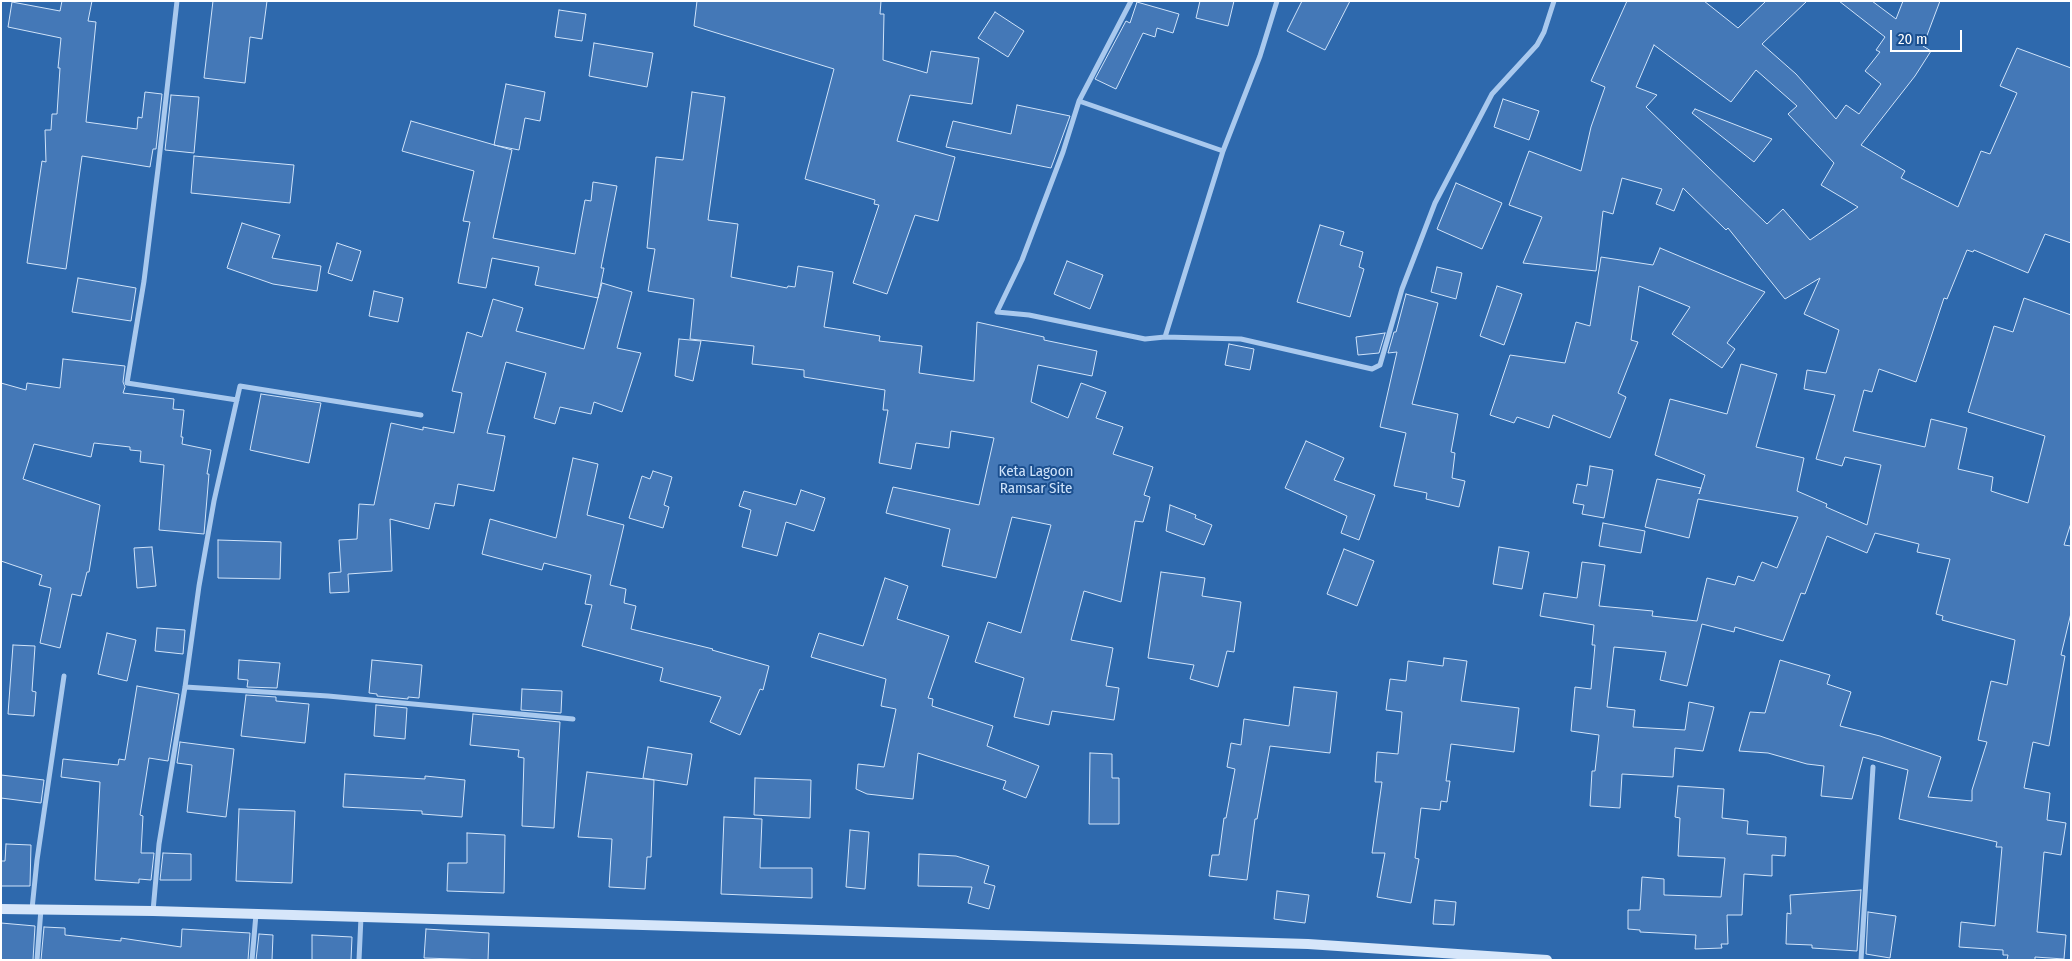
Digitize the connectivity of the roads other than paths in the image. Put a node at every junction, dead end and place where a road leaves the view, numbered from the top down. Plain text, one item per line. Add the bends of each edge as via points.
1 (177, 1) edge
2 (1131, 1) edge
3 (1277, 1) edge
4 (1554, 1) edge
5 (1079, 101) junction
6 (1224, 150) junction
7 (1165, 337) junction
8 (237, 400) junction
9 (421, 415) dead end
10 (64, 676) dead end
11 (185, 687) junction
12 (573, 719) dead end
13 (1873, 766) dead end
14 (37, 908) junction
15 (1, 909) edge
16 (153, 911) junction
17 (256, 914) junction
18 (361, 917) junction
19 (36, 960) edge
20 (252, 960) edge
21 (359, 960) edge
22 (1547, 960) edge
23 (1861, 960) edge

1 - 8 street via 156,188 127,383
2 - 5 street
3 - 6 street
4 - 7 street via 1537,45 1492,94 1435,203 1402,289 1380,365 1366,369 1241,339
5 - 6 street
5 - 7 street via 1025,251 997,312 1029,315 1145,339
6 - 7 street
8 - 9 street via 240,386
8 - 11 street via 214,501
10 - 14 street via 37,860
11 - 12 street via 328,696
11 - 16 street via 159,844
13 - 23 street
14 - 15 main road
14 - 16 main road
14 - 19 street
16 - 17 main road
17 - 18 main road
17 - 20 street
18 - 21 street
18 - 22 main road via 1308,944

